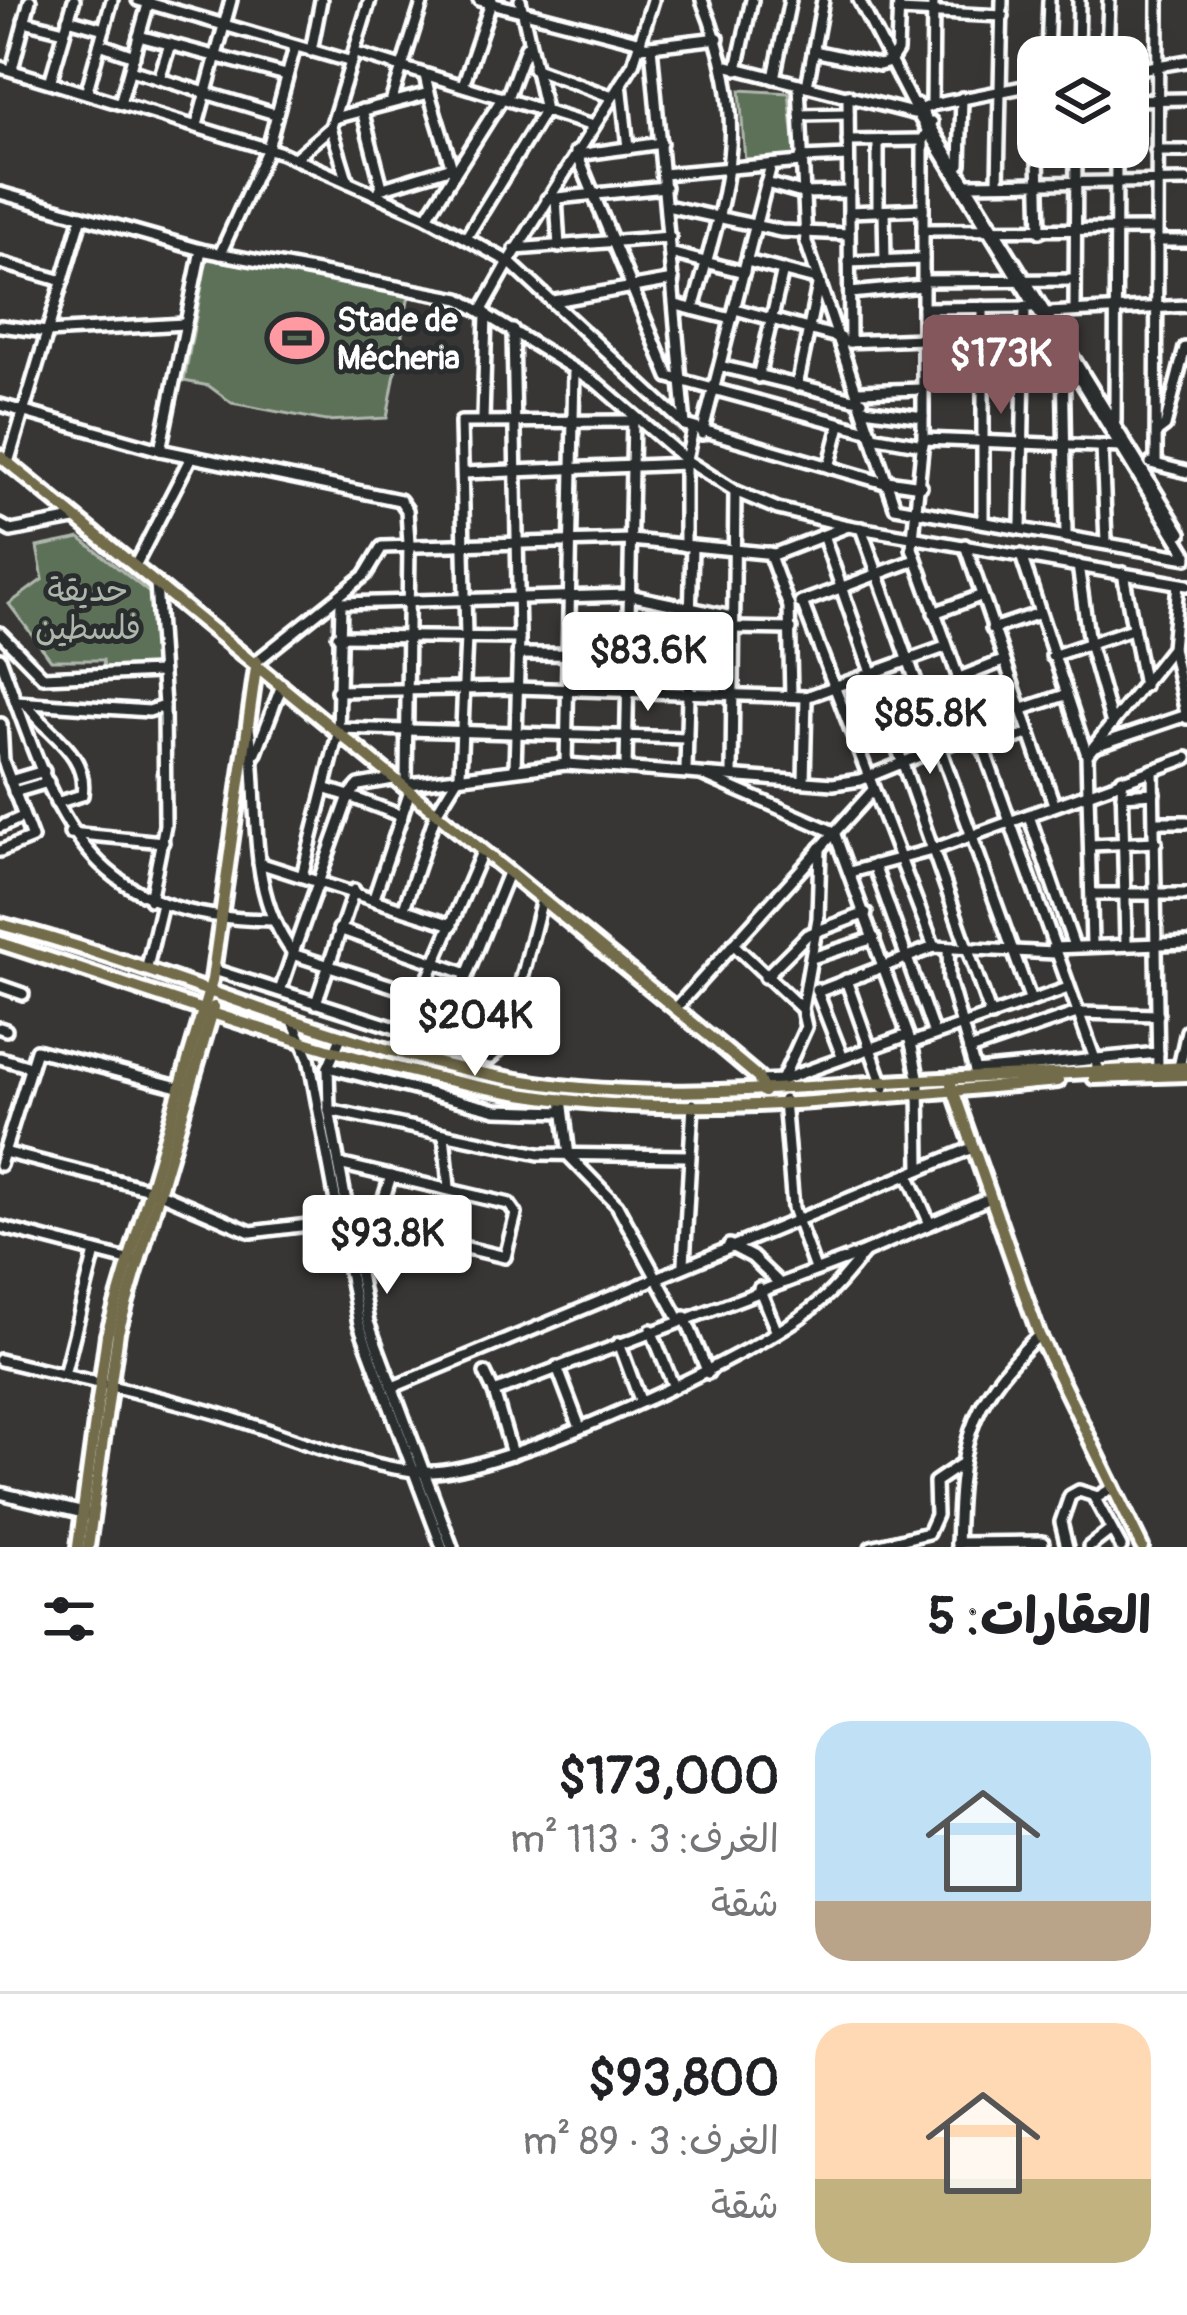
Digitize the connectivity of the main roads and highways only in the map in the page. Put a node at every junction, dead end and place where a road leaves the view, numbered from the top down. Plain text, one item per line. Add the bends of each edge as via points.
1 (4, 460) edge
2 (256, 662) junction
3 (0, 924) edge
4 (0, 943) edge
5 (119, 959) junction
6 (113, 977) junction
7 (210, 1001) junction
8 (339, 1043) junction
9 (738, 1060) junction
10 (1098, 1069) junction
11 (1183, 1071) edge
12 (951, 1085) junction
13 (884, 1088) junction
14 (763, 1091) junction
15 (736, 1096) junction
16 (83, 1547) edge
17 (1142, 1547) edge

1 - 2 main road
2 - 7 main road
2 - 9 main road
3 - 5 main road
4 - 6 main road
5 - 6 main road
5 - 7 main road
6 - 7 main road
7 - 8 main road via 293,1021
7 - 8 main road via 296,1037
7 - 16 main road via 103,1384
8 - 15 main road via 529,1082
8 - 15 main road via 563,1106
9 - 14 main road
9 - 15 main road
10 - 11 main road
10 - 11 main road
10 - 12 main road
10 - 12 main road via 976,1075
12 - 13 main road
12 - 17 main road via 1039,1335
13 - 14 main road
13 - 14 main road via 784,1100
14 - 15 main road

